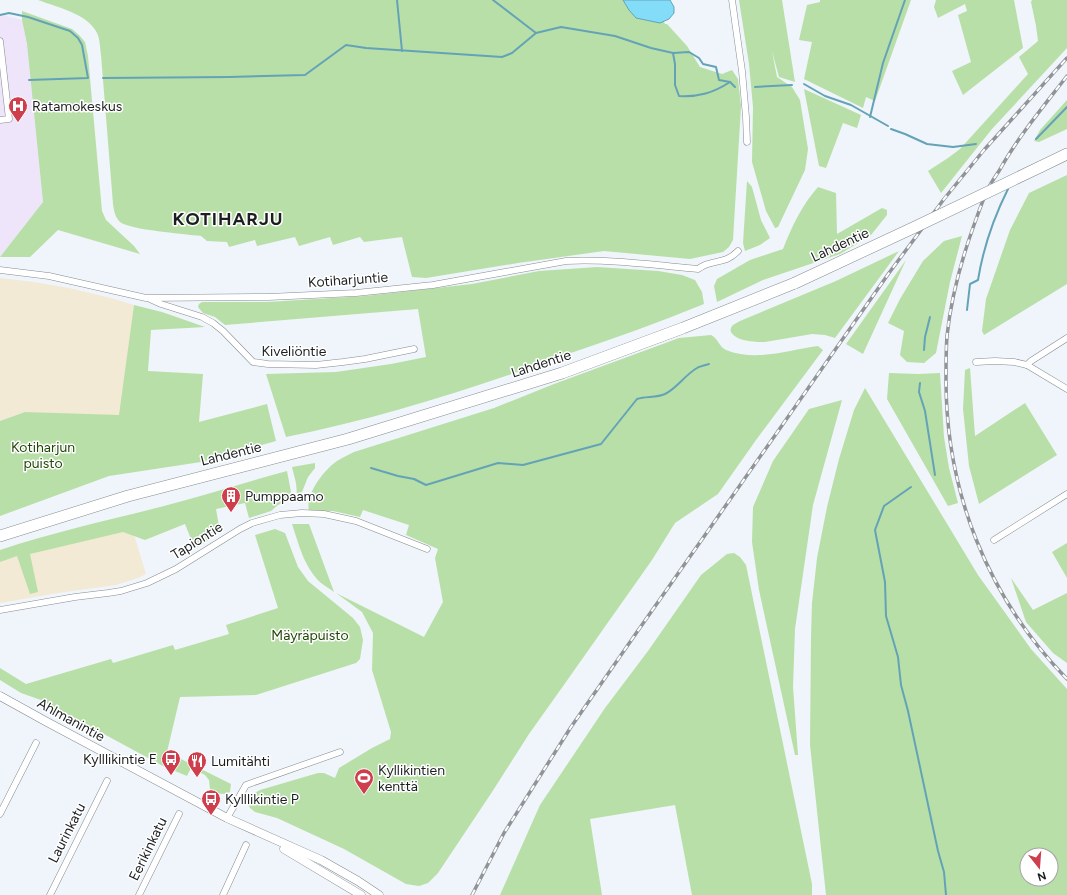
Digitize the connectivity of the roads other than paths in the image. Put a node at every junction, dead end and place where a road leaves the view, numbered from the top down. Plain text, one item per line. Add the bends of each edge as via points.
1 (732, 0) edge
2 (0, 40) edge
3 (0, 120) edge
4 (747, 142) dead end
5 (1067, 154) edge
6 (738, 252) dead end
7 (0, 270) edge
8 (146, 298) junction
9 (1067, 338) edge
10 (414, 349) dead end
11 (976, 362) dead end
12 (1027, 365) junction
13 (1067, 389) edge
14 (1067, 494) edge
15 (0, 536) edge
16 (994, 540) dead end
17 (427, 549) dead end
18 (0, 610) edge
19 (1, 696) edge
20 (36, 743) dead end
21 (340, 752) dead end
22 (107, 781) dead end
23 (0, 814) edge
24 (178, 814) dead end
25 (227, 818) junction
26 (256, 832) junction
27 (246, 845) dead end
28 (358, 881) junction
29 (355, 892) edge
30 (50, 895) edge
31 (139, 895) edge
32 (223, 895) edge
33 (345, 895) edge
34 (379, 895) edge

1 - 4 street via 742,71
2 - 3 street via 9,119
5 - 15 highway, Lahdentie, bridge via 795,283 562,373 348,440 128,496
6 - 8 street, Kotiharjuntie via 726,260 698,269 607,261 566,261 433,285 356,293
7 - 8 street, Kotiharjuntie via 49,276
8 - 10 street, Kiveliöntie via 213,323 253,362 336,363
9 - 12 street
11 - 12 street via 1014,362
12 - 13 street
14 - 16 street
17 - 18 street, Tapiontie via 356,521 332,515 280,515 240,529 176,569 148,583 121,591
19 - 25 main road, Ahlmanintie
20 - 23 street
21 - 25 street via 246,785
22 - 30 street, Laurinkatu
24 - 31 street, Eerikinkatu
25 - 26 main road, Ahlmanintie
26 - 28 main road, Ahlmanintie via 321,860
26 - 29 main road, Ahlmanintie
27 - 32 street
28 - 29 main road
28 - 34 main road, Ahlmanintie
29 - 33 main road

